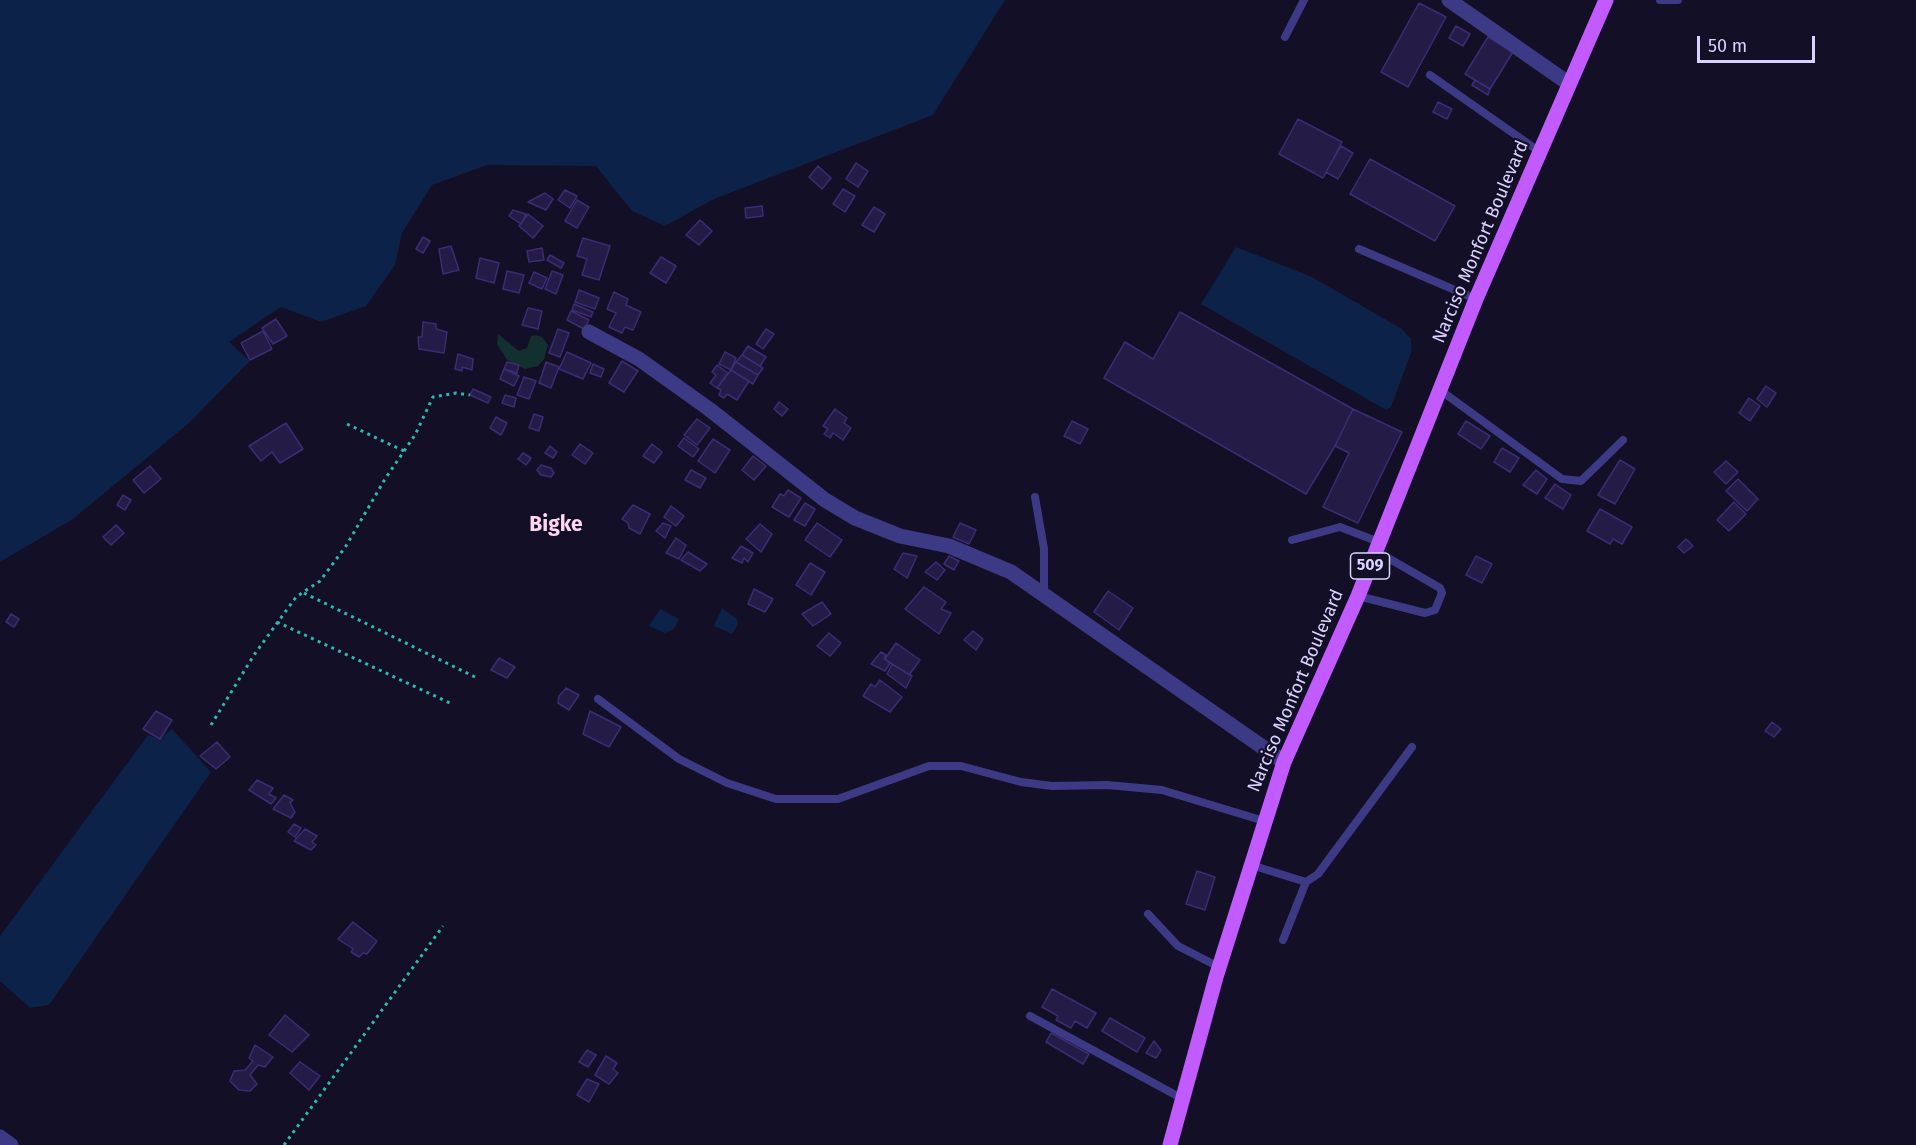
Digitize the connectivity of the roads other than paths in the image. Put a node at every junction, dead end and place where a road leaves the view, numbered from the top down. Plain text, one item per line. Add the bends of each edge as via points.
1 (1304, 0) edge
2 (1449, 0) edge
3 (1606, 0) edge
4 (1660, 0) edge
5 (1678, 0) edge
6 (1285, 37) dead end
7 (1430, 75) dead end
8 (1568, 83) junction
9 (1540, 152) junction
10 (1359, 249) dead end
11 (1476, 299) junction
12 (589, 332) dead end
13 (1440, 390) junction
14 (1623, 440) dead end
15 (1035, 497) dead end
16 (1292, 540) dead end
17 (1378, 547) junction
18 (1044, 594) junction
19 (1358, 596) junction
20 (598, 699) dead end
21 (1412, 747) dead end
22 (1284, 762) junction
23 (1264, 821) junction
24 (1251, 865) junction
25 (1306, 882) junction
26 (1148, 914) dead end
27 (1283, 940) dead end
28 (1219, 967) junction
29 (1030, 1016) dead end
30 (1183, 1099) junction
31 (0, 1137) edge
32 (11, 1145) edge
33 (1170, 1145) edge

1 - 6 lane
2 - 8 street
3 - 8 main road, Narciso Monfort Boulevard / 509
4 - 5 lane
7 - 9 lane
8 - 9 main road, Narciso Monfort Boulevard / 509
9 - 11 main road, Narciso Monfort Boulevard / 509
10 - 11 lane
11 - 13 main road, Narciso Monfort Boulevard / 509
12 - 18 street via 639,359 709,408 825,500 855,518 900,536 949,546 1011,572
13 - 14 lane via 1562,479 1581,481
13 - 17 main road, Narciso Monfort Boulevard / 509
15 - 18 lane via 1044,549
16 - 17 lane via 1340,527
17 - 19 main road, Narciso Monfort Boulevard / 509
17 - 19 lane via 1442,593 1435,610 1425,613
18 - 22 street
19 - 22 main road, Narciso Monfort Boulevard / 509
20 - 23 lane via 679,759 727,783 776,799 838,799 929,766 961,766 1041,785 1162,790
21 - 25 lane via 1336,853
22 - 23 main road, Narciso Monfort Boulevard / 509
23 - 24 main road, Narciso Monfort Boulevard / 509
24 - 25 lane
24 - 28 main road, Narciso Monfort Boulevard / 509
25 - 27 lane
26 - 28 lane via 1178,946
28 - 30 main road, Narciso Monfort Boulevard / 509
29 - 30 lane
30 - 33 main road, Narciso Monfort Boulevard / 509
31 - 32 street

